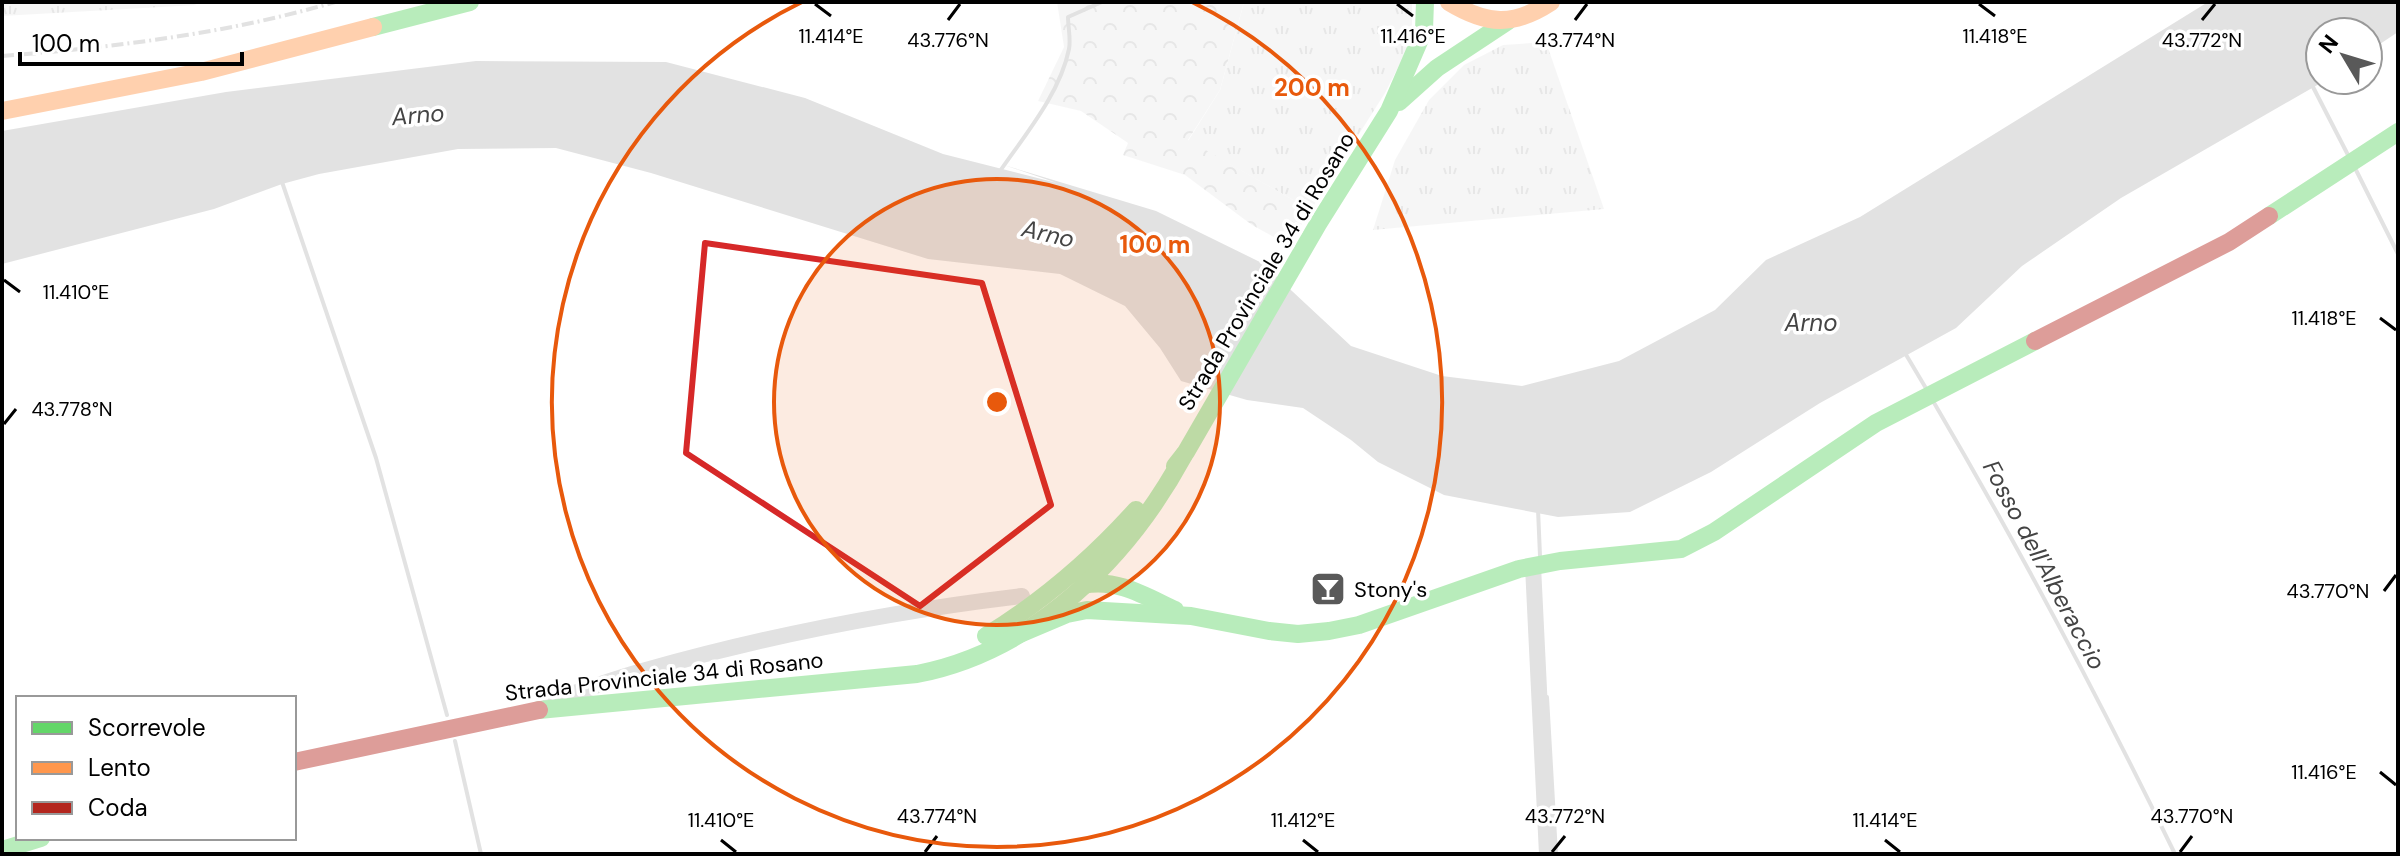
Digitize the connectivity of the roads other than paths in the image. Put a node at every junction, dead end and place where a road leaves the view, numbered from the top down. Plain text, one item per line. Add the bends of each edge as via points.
1 (470, 2) edge
2 (1425, 2) edge
3 (1449, 2) edge
4 (1572, 2) edge
5 (1544, 7) edge
6 (1508, 21) junction
7 (2, 111) edge
8 (1389, 111) junction
9 (2398, 132) edge
10 (1185, 453) junction
11 (1154, 511) junction
12 (1107, 543) junction
13 (1533, 566) junction
14 (1092, 582) junction
15 (1136, 591) junction
16 (1022, 596) dead end
17 (1046, 597) junction
18 (1127, 612) junction
19 (1191, 616) junction
20 (1015, 636) junction
21 (900, 674) junction
22 (506, 717) junction
23 (296, 762) edge
24 (34, 840) edge
25 (2, 850) edge
26 (1547, 854) edge

1 - 7 main road via 201,72
2 - 8 main road, Strada Provinciale 34 di Rosano via 1424,30
3 - 6 main road via 1467,14
4 - 5 main road
5 - 6 main road
6 - 8 main road, Strada Provinciale 34 di Rosano via 1445,61
8 - 10 main road, Strada Provinciale 34 di Rosano
9 - 13 main road via 2229,242 1876,423 1681,549
10 - 11 main road, Strada Provinciale 34 di Rosano
10 - 12 main road, Strada Provinciale 34 di Rosano
11 - 14 main road, Strada Provinciale 34 di Rosano
11 - 15 main road via 1126,570
12 - 14 main road
12 - 17 main road, Strada Provinciale 34 di Rosano
13 - 19 main road via 1329,631 1269,631
13 - 26 street
14 - 15 main road
14 - 17 main road
14 - 18 main road via 1102,602
14 - 20 main road, Strada Provinciale 34 di Rosano
15 - 19 main road
16 - 22 street via 927,607 766,639 645,670
17 - 21 main road, Strada Provinciale 34 di Rosano via 969,645
18 - 19 main road
18 - 20 main road via 1067,614
20 - 21 main road, Strada Provinciale 34 di Rosano via 931,672
21 - 22 main road, Strada Provinciale 34 di Rosano
22 - 23 main road, Strada Provinciale 34 di Rosano
24 - 25 main road

